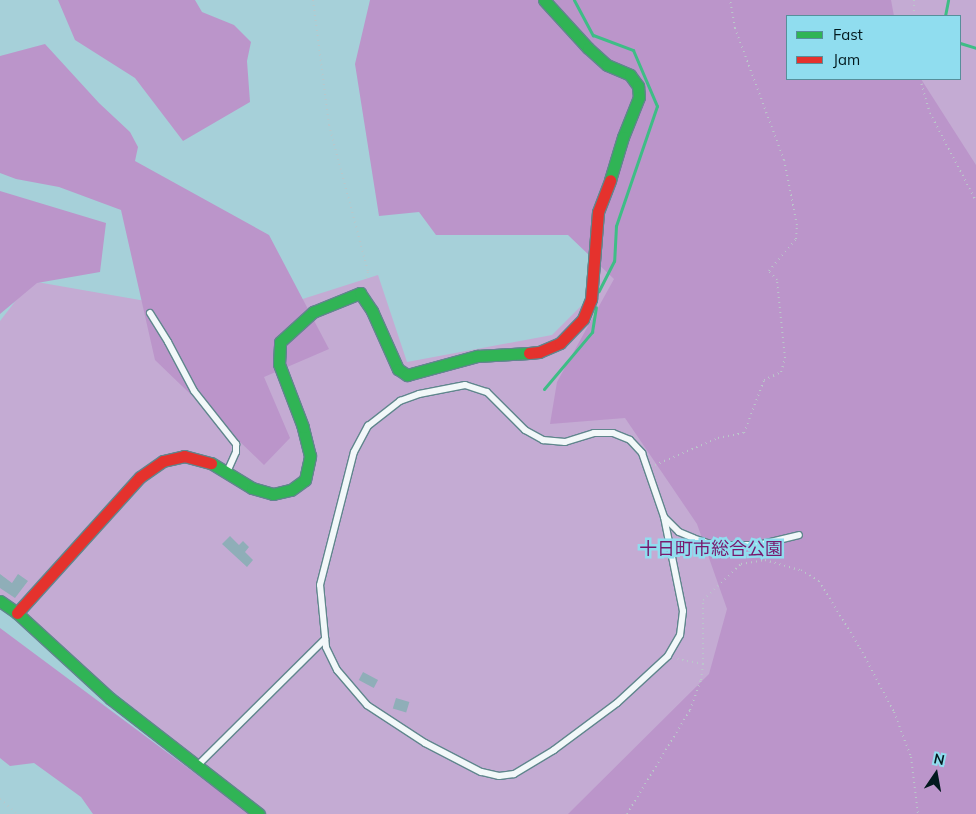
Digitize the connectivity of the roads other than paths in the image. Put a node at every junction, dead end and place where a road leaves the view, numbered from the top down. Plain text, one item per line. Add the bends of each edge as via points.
1 (544, 0) edge
2 (150, 313) dead end
3 (227, 472) junction
4 (664, 517) junction
5 (799, 535) dead end
6 (0, 601) edge
7 (17, 613) junction
8 (325, 639) junction
9 (196, 766) junction
10 (260, 814) edge

1 - 3 street via 588,48 607,65 630,74 638,86 639,97 598,212 591,299 583,319 560,343 539,352 477,356 407,375 398,369 372,311 360,293 314,312 280,342 279,364 303,426 310,456 305,480 290,490 274,494 252,488
2 - 3 lane via 194,391 236,444
3 - 7 street via 203,460 184,456 163,461 140,477
4 - 5 lane via 679,532 714,545 758,545
4 - 8 lane via 683,611 680,635 668,656 617,703 554,750 514,774 499,776 481,772 425,743 367,705 337,670
4 - 8 lane via 642,453 630,440 613,433 594,433 565,442 543,440 524,430 487,392 465,385 419,394 400,401 368,426 354,452 320,585
6 - 7 street
7 - 9 street via 112,699
8 - 9 lane
9 - 10 street

